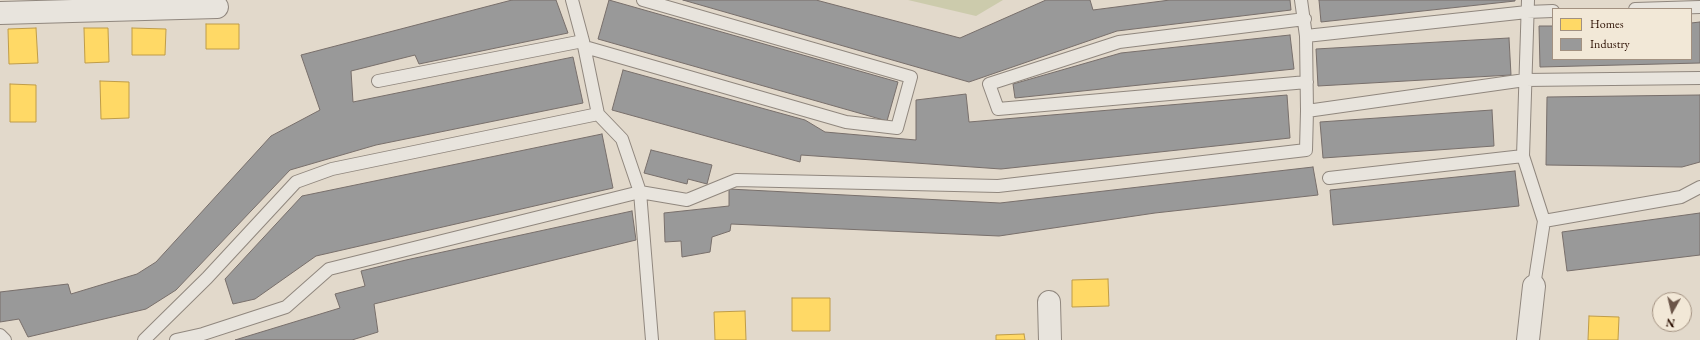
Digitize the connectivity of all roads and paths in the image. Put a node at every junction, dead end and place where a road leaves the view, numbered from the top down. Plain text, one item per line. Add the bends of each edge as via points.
1 (572, 0) edge
2 (643, 0) edge
3 (1301, 0) edge
4 (1528, 6) edge
5 (217, 7) dead end
6 (1700, 7) edge
7 (1668, 8) edge
8 (1552, 11) edge
9 (0, 13) edge
10 (1305, 19) junction
11 (1306, 36) junction
12 (584, 44) junction
13 (1700, 78) edge
14 (1525, 80) junction
15 (378, 81) dead end
16 (1307, 82) junction
17 (1307, 111) junction
18 (598, 114) junction
19 (1523, 156) junction
20 (1329, 178) dead end
21 (1700, 187) edge
22 (640, 192) junction
23 (1700, 194) edge
24 (1681, 197) junction
25 (1544, 221) junction
26 (1534, 286) joint
27 (1049, 302) dead end
28 (0, 336) edge
29 (5, 340) edge
30 (144, 340) edge
31 (176, 340) edge
32 (652, 340) edge
33 (1050, 340) edge
34 (1528, 340) edge

1 - 12 lane
2 - 12 lane via 911,77 897,128 846,122
3 - 10 lane
4 - 8 lane
4 - 11 lane
4 - 14 lane
5 - 9 street
6 - 7 lane
10 - 11 lane
10 - 16 lane via 1119,42 989,84 998,109
11 - 16 lane
12 - 15 lane
12 - 18 lane
13 - 14 lane
14 - 17 lane
14 - 19 lane
16 - 17 lane
17 - 22 lane via 1306,150 998,186 736,180 687,200
18 - 22 lane via 622,139
18 - 30 lane via 332,169 296,182 207,278
19 - 20 lane
19 - 25 lane
21 - 24 lane
22 - 31 lane via 329,269 286,307 203,334
22 - 32 lane
23 - 24 lane
24 - 25 lane
25 - 26 lane
26 - 34 street
27 - 33 street
28 - 29 lane

